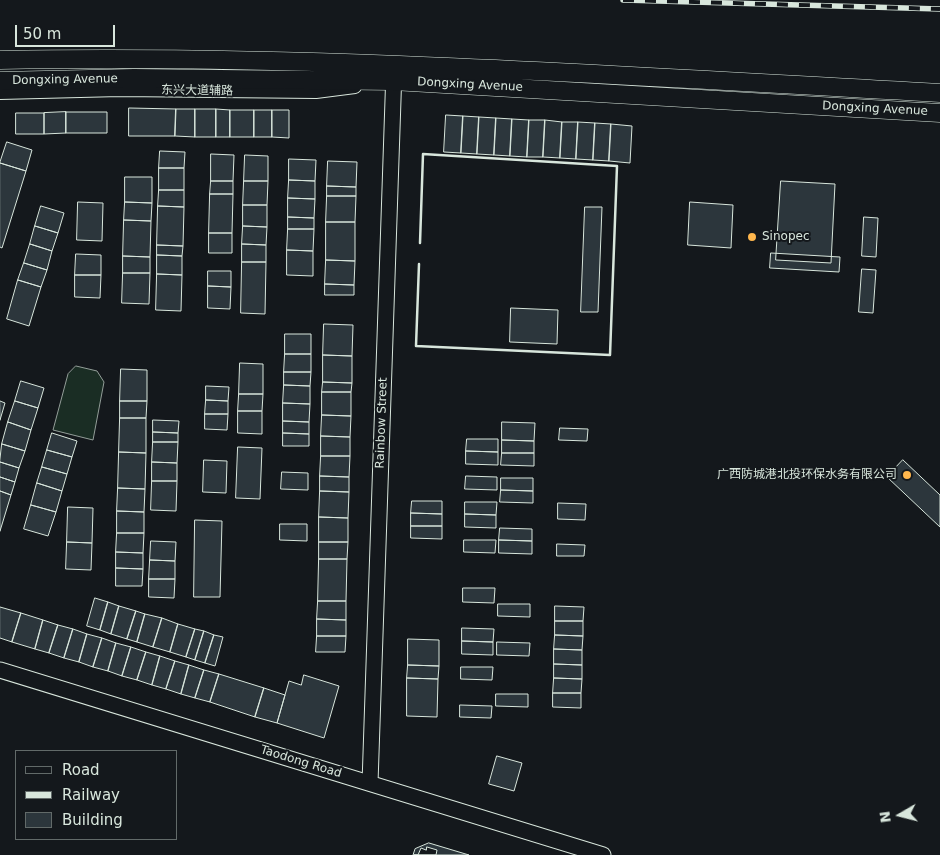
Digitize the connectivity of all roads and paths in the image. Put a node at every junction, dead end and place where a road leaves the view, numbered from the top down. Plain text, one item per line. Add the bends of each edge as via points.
1 (0, 60) edge
2 (394, 63) junction
3 (230, 79) junction
4 (0, 81) edge
5 (393, 81) junction
6 (159, 85) junction
7 (254, 92) junction
8 (0, 93) edge
9 (940, 93) edge
10 (940, 113) edge
11 (0, 670) edge
12 (370, 784) junction
13 (603, 855) edge

1 - 2 main road, Dongxing Avenue via 135,57
2 - 5 street, Rainbow Street
2 - 9 main road, Dongxing Avenue
3 - 5 main road, Dongxing Avenue
3 - 6 main road, Dongxing Avenue
3 - 7 street
4 - 6 main road, Dongxing Avenue
5 - 7 street, 东兴大道辅路 via 316,92
5 - 10 main road, Dongxing Avenue
5 - 12 street, Rainbow Street
6 - 7 street, 东兴大道辅路
6 - 8 street, 东兴大道辅路
11 - 12 street, Taodong Road
12 - 13 street, Taodong Road

